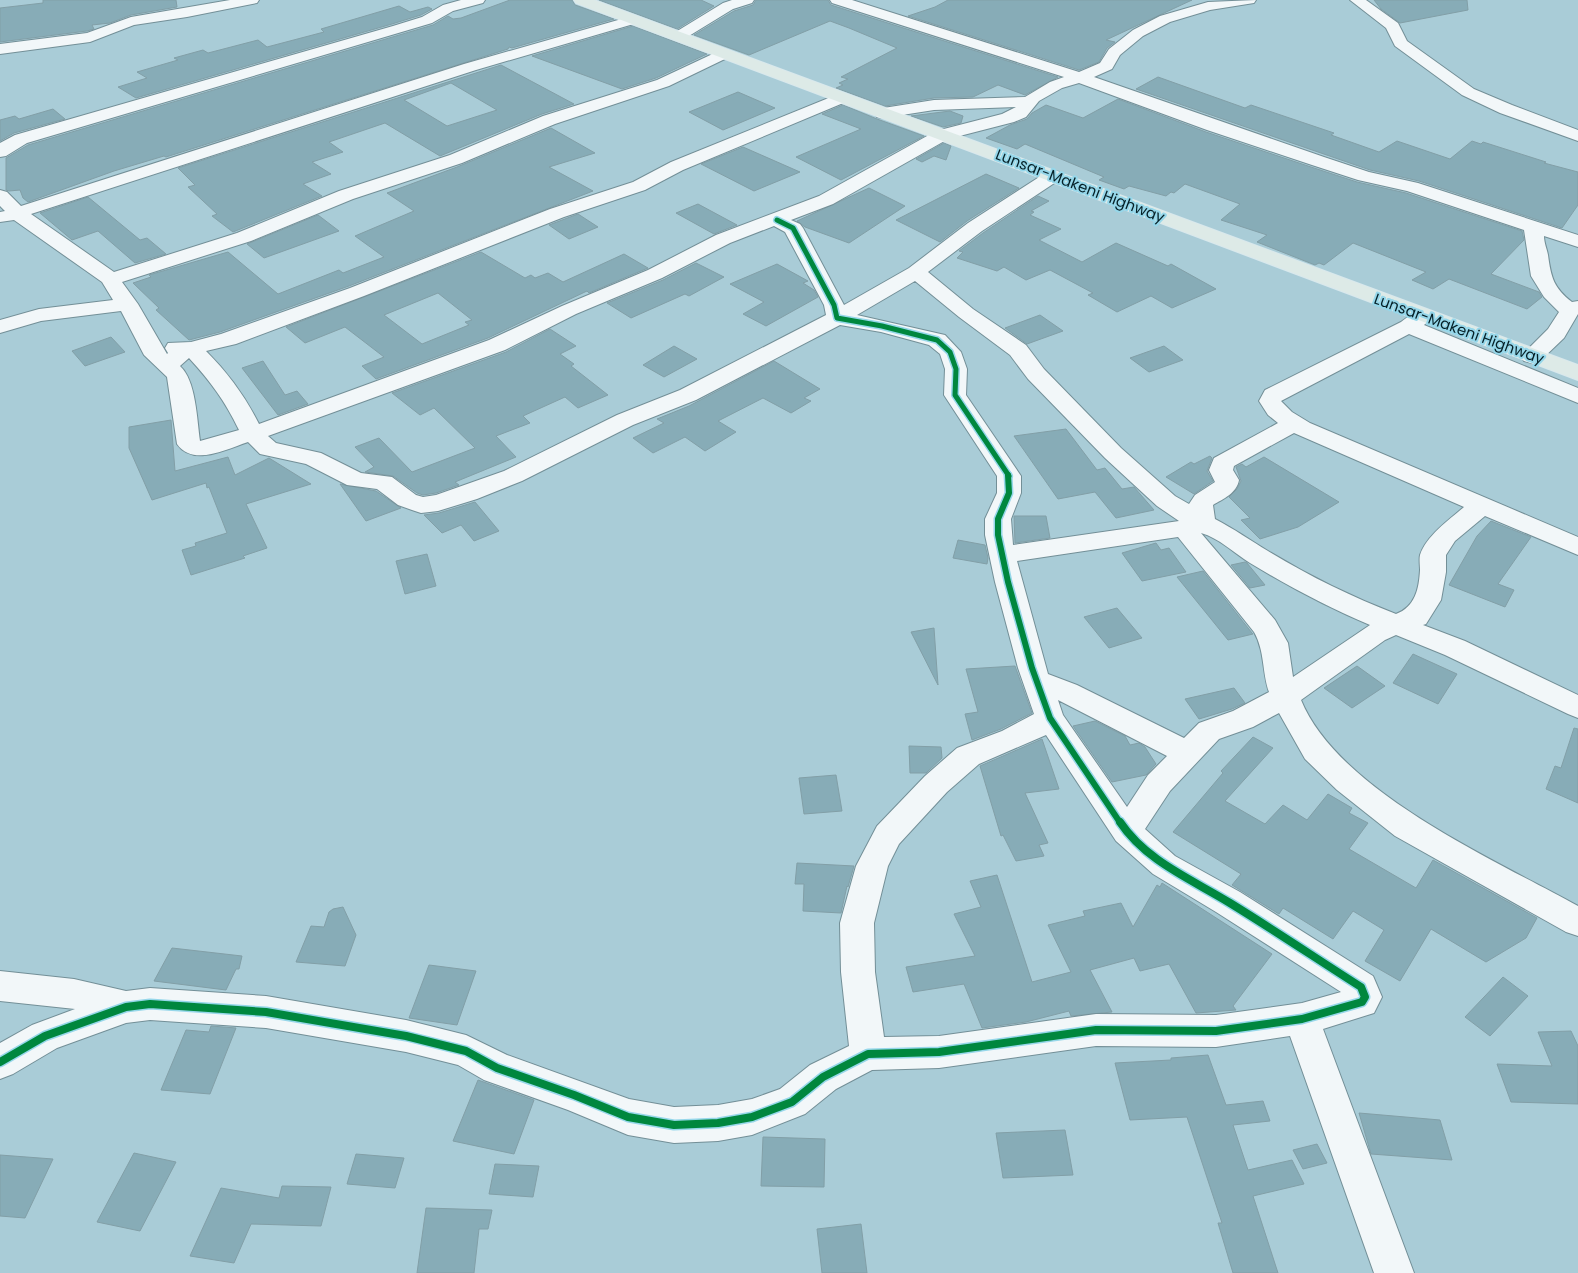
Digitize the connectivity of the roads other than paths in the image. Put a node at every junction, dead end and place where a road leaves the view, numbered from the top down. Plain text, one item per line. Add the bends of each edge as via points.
1 (252, 0) edge
2 (478, 0) edge
3 (581, 0) edge
4 (747, 0) edge
5 (837, 0) edge
6 (1249, 0) edge
7 (1357, 0) edge
8 (1172, 1) edge
9 (160, 2) dead end
10 (1208, 6) junction
11 (150, 19) junction
12 (632, 20) junction
13 (679, 36) junction
14 (0, 49) edge
15 (724, 54) junction
16 (1106, 66) junction
17 (1079, 78) junction
18 (1126, 96) junction
19 (842, 98) junction
20 (1030, 102) junction
21 (882, 113) junction
22 (942, 135) junction
23 (1578, 136) edge
24 (0, 152) edge
25 (1054, 176) junction
26 (0, 196) edge
27 (8, 215) edge
28 (777, 220) junction
29 (1534, 228) junction
30 (1578, 241) edge
31 (916, 272) junction
32 (111, 279) junction
33 (128, 304) junction
34 (959, 307) junction
35 (1574, 308) edge
36 (837, 318) junction
37 (1416, 321) junction
38 (0, 327) edge
39 (1556, 334) junction
40 (937, 340) junction
41 (1578, 342) edge
42 (151, 346) junction
43 (191, 348) junction
44 (1532, 356) junction
45 (170, 366) junction
46 (1578, 373) edge
47 (1578, 396) edge
48 (1294, 424) junction
49 (253, 434) junction
50 (1482, 505) junction
51 (1194, 526) junction
52 (1578, 547) edge
53 (1002, 555) junction
54 (1397, 625) junction
55 (1036, 680) junction
56 (1285, 697) junction
57 (1578, 707) edge
58 (1050, 718) junction
59 (1186, 752) junction
60 (1127, 832) junction
61 (1578, 922) edge
62 (0, 986) edge
63 (126, 1007) junction
64 (1302, 1020) junction
65 (868, 1054) junction
66 (0, 1062) edge
67 (1394, 1273) edge

1 - 11 street
2 - 24 street via 448,8 427,20 398,29 21,139
3 - 12 main road, Lunsar-Makeni Highway
4 - 13 street via 728,6
5 - 17 street
6 - 10 street
7 - 23 street via 1393,26 1400,43 1468,92
8 - 10 street
9 - 11 street via 146,9
10 - 16 street via 1164,19 1138,33 1114,52
11 - 14 street via 131,21 90,37
12 - 13 main road, Lunsar-Makeni Highway
12 - 27 street via 470,67
13 - 15 main road, Lunsar-Makeni Highway
15 - 19 main road, Lunsar-Makeni Highway
15 - 32 street via 663,83 549,120 456,159 346,195 244,237
16 - 17 street
16 - 18 street via 1130,91
17 - 18 street
17 - 20 street via 1056,85
18 - 29 street via 1364,176 1412,187
19 - 21 main road, Lunsar-Makeni Highway
19 - 43 street via 677,166 640,186 491,238 283,320
20 - 21 street via 934,105
20 - 22 street via 1020,113 1008,118
21 - 22 main road, Lunsar-Makeni Highway
22 - 25 main road, Lunsar-Makeni Highway
22 - 28 street via 826,200
25 - 31 street via 975,227
25 - 37 main road, Lunsar-Makeni Highway
26 - 27 street
27 - 32 street
28 - 36 street via 793,228 834,305
28 - 49 street via 723,239 655,274 497,345
29 - 30 street
29 - 35 street via 1538,269 1546,287 1557,301
31 - 34 street
31 - 36 street
32 - 33 street
33 - 38 street via 39,315
33 - 42 street
34 - 40 street via 960,320
34 - 51 street via 1018,350 1036,374 1113,453
35 - 39 street
36 - 40 street
36 - 49 street via 688,395 625,420 513,476 438,503 421,505 407,500 383,482 356,480 313,458 268,449
37 - 44 main road, Lunsar-Makeni Highway
37 - 47 street
37 - 48 street via 1274,395 1270,401 1273,406
39 - 41 street
39 - 44 street
40 - 53 street via 950,352 956,369 955,395 1008,476 1009,494 998,519
42 - 43 street
42 - 45 street via 155,355
43 - 45 street via 177,356
43 - 49 street via 219,376
44 - 46 main road, Lunsar-Makeni Highway
45 - 49 street via 180,385 189,444 197,449 205,448
48 - 50 street
48 - 51 street via 1222,463 1226,485 1204,500
50 - 52 street
50 - 54 street via 1446,535 1433,555 1434,572 1428,600 1416,617
51 - 53 street
51 - 54 street via 1231,538 1259,557 1337,599
51 - 56 street via 1193,541 1274,642
53 - 55 street
54 - 56 street via 1375,634
54 - 57 street via 1455,648
55 - 58 street
55 - 59 street via 1067,692
56 - 59 street via 1243,719 1209,731
56 - 61 street via 1316,751 1348,782 1406,827
58 - 60 street
58 - 65 street via 1020,736 968,756 936,784 888,835 872,866 857,922 858,972
59 - 60 street via 1159,783
60 - 64 street via 1164,865 1361,987 1366,997 1362,1002
62 - 63 street via 74,994
63 - 65 street via 150,1004 266,1012 406,1036 466,1051 497,1068 628,1117 674,1125 752,1117 792,1102 823,1077
63 - 66 street via 45,1036
64 - 65 street via 1216,1031 1096,1030 939,1052
64 - 67 street

